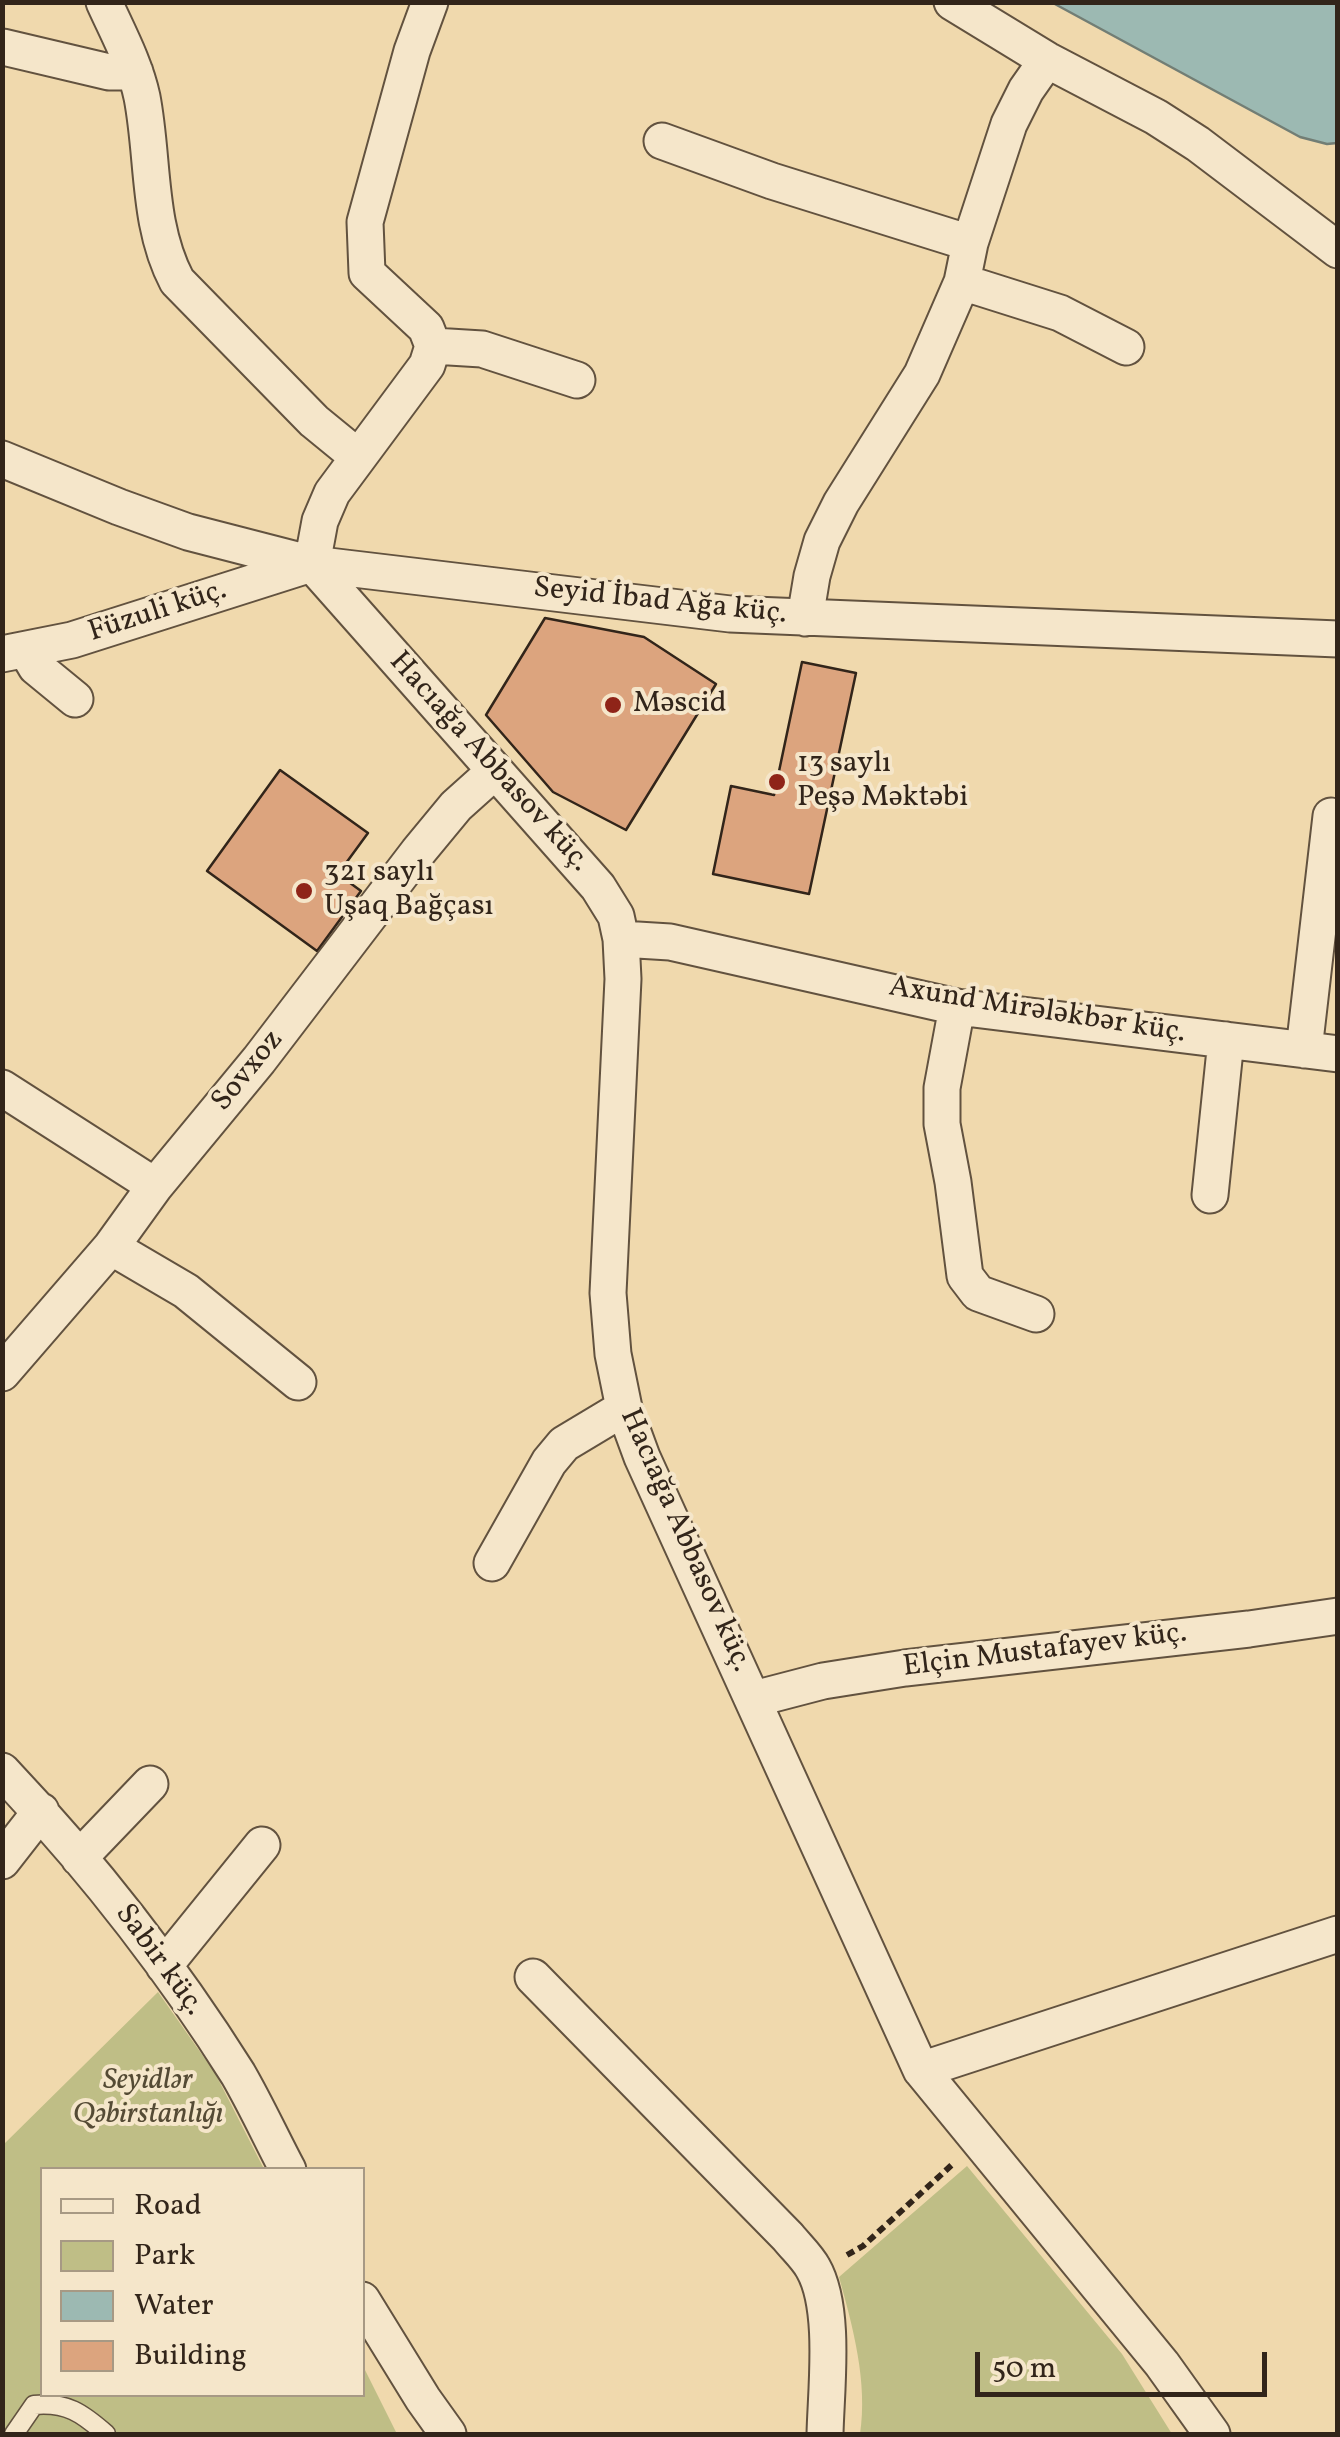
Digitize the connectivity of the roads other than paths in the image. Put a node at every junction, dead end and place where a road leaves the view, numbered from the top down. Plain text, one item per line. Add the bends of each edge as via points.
1 (104, 2) edge
2 (430, 2) edge
3 (952, 2) edge
4 (2, 46) edge
5 (1047, 60) junction
6 (136, 72) junction
7 (662, 141) dead end
8 (970, 243) junction
9 (1338, 250) edge
10 (962, 282) junction
11 (433, 346) junction
12 (1126, 347) dead end
13 (577, 380) dead end
14 (358, 457) junction
15 (2, 459) edge
16 (312, 564) junction
17 (805, 618) junction
18 (1338, 639) edge
19 (14, 652) edge
20 (75, 700) dead end
21 (495, 771) junction
22 (1331, 816) dead end
23 (622, 938) junction
24 (957, 1006) junction
25 (1226, 1040) junction
26 (1321, 1052) edge
27 (2, 1088) edge
28 (154, 1186) junction
29 (1210, 1195) dead end
30 (112, 1247) junction
31 (1036, 1314) dead end
32 (2, 1373) edge
33 (298, 1382) dead end
34 (624, 1408) junction
35 (492, 1563) dead end
36 (1338, 1616) edge
37 (754, 1699) junction
38 (2, 1771) edge
39 (150, 1784) dead end
40 (40, 1812) junction
41 (262, 1845) dead end
42 (79, 1858) junction
43 (2, 1860) edge
44 (1338, 1934) edge
45 (164, 1966) junction
46 (533, 1977) dead end
47 (920, 2070) junction
48 (286, 2167) edge
49 (365, 2305) edge
50 (14, 2434) edge
51 (106, 2434) edge
52 (448, 2434) edge
53 (825, 2434) edge
54 (1212, 2434) edge

1 - 6 street
2 - 11 street via 365,222 366,273 426,328
3 - 5 street
4 - 6 street via 109,72
5 - 8 street via 1010,124
5 - 9 street via 1198,144
6 - 14 street via 158,233 176,281
7 - 8 street
8 - 10 street
10 - 12 street via 1060,313
10 - 17 street via 922,374 822,541
11 - 13 street via 482,349
11 - 14 street via 427,365
14 - 16 street via 332,493
15 - 16 street, Seyid İbad Ağa küç. via 188,532
16 - 17 street, Seyid İbad Ağa küç.
16 - 19 street, Füzuli küç.
16 - 21 street, Hacıağa Abbasov küç.
17 - 18 street, Seyid İbad Ağa küç.
19 - 20 street
21 - 23 street, Hacıağa Abbasov küç. via 598,887
21 - 28 street, Sovxoz via 430,837
22 - 26 street
23 - 24 street, Axund Mirələkbər küç. via 670,942
23 - 34 street, Hacıağa Abbasov küç. via 608,1293
24 - 25 street, Axund Mirələkbər küç.
24 - 31 street via 942,1124 965,1276 978,1293
25 - 26 street, Axund Mirələkbər küç.
25 - 29 street
27 - 28 street
28 - 30 street, Sovxoz
30 - 32 street, Sovxoz
30 - 33 street via 186,1291
34 - 35 street via 564,1444
34 - 37 street, Hacıağa Abbasov küç.
36 - 37 street, Elçin Mustafayev küç. via 905,1668
37 - 47 street, Hacıağa Abbasov küç.
38 - 40 street, Sabir küç.
39 - 42 street
40 - 42 street, Sabir küç.
40 - 43 street
41 - 45 street
42 - 45 street, Sabir küç.
44 - 47 street
45 - 48 street, Sabir küç. via 239,2077
46 - 53 street via 814,2269 827,2328
47 - 54 street, Hacıağa Abbasov küç.
49 - 52 street
50 - 51 lane via 34,2404 58,2402

